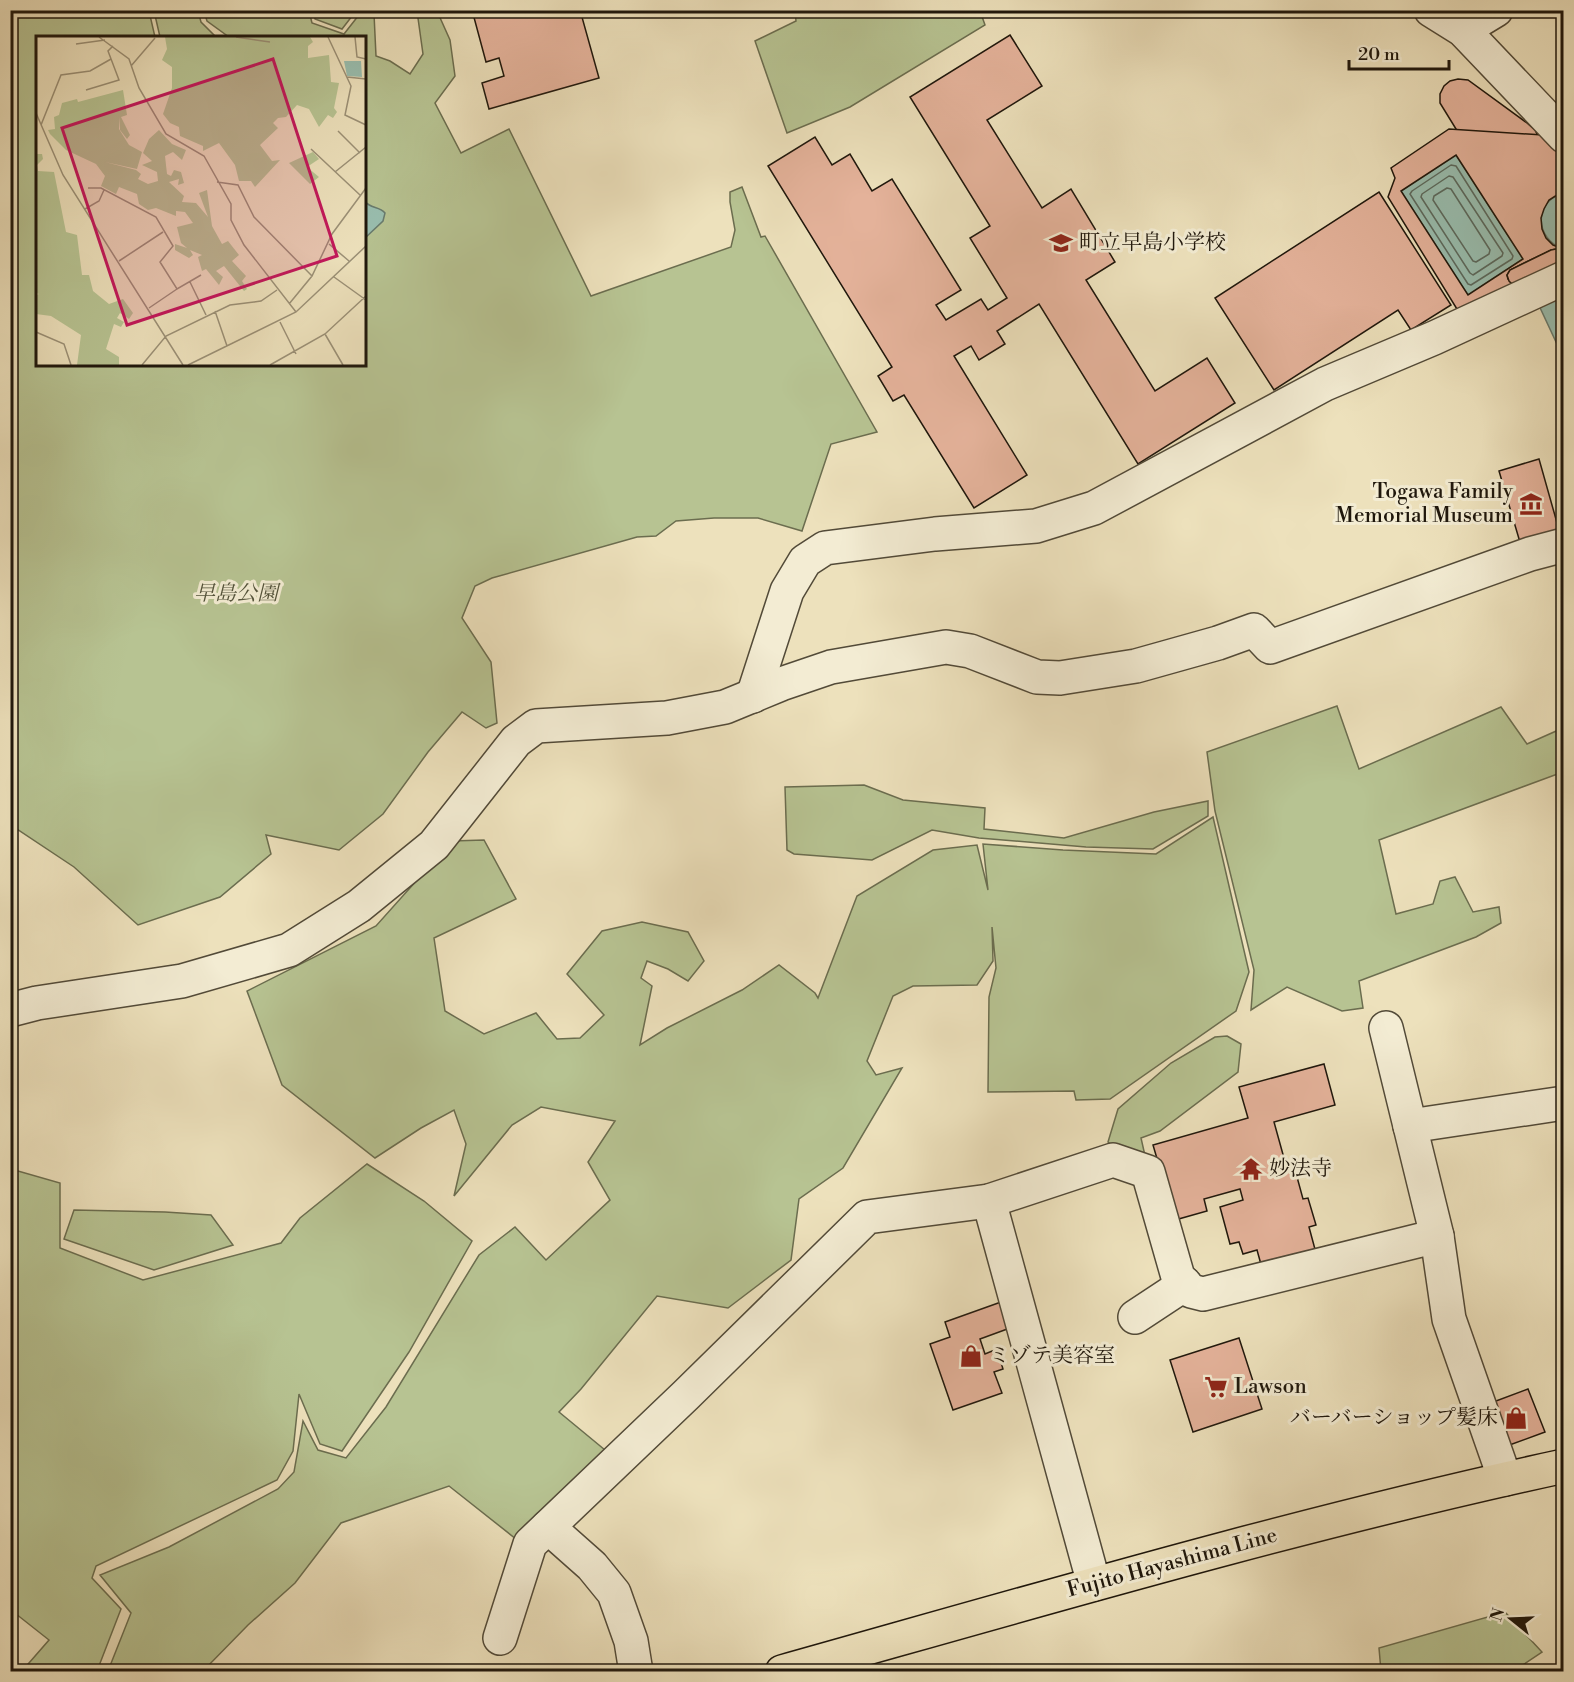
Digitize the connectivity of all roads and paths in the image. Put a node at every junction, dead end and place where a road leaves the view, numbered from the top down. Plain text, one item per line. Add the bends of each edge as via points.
1 (1431, 10) edge
2 (1496, 10) edge
3 (1463, 30) junction
4 (1563, 136) edge
5 (1563, 278) edge
6 (1563, 545) edge
7 (753, 696) junction
8 (10, 1010) edge
9 (1386, 1028) dead end
10 (1563, 1103) edge
11 (1410, 1126) junction
12 (989, 1201) junction
13 (1437, 1236) junction
14 (1185, 1284) junction
15 (1135, 1317) dead end
16 (1563, 1466) edge
17 (1505, 1479) junction
18 (548, 1527) junction
19 (1094, 1584) junction
20 (501, 1638) dead end
21 (636, 1671) edge
22 (782, 1671) edge

1 - 3 street
2 - 3 street
3 - 4 street
5 - 7 street via 1325,384 1094,508 1036,526 825,548 806,561 787,591
6 - 7 street via 1270,648 1254,630 1136,666 1060,678 1037,677 970,651 946,647 831,667
7 - 8 street via 725,707 667,718 536,726 516,741 434,845 359,906 289,950 182,981
9 - 11 street
10 - 11 street
11 - 13 street
12 - 14 street via 1113,1160 1148,1172 1178,1277
12 - 18 street via 867,1217
12 - 19 street
13 - 14 street via 1203,1294 1191,1291
13 - 17 street via 1449,1319
14 - 15 street
16 - 17 main road, Fujito Hayashima Line
17 - 19 main road, Fujito Hayashima Line
18 - 20 street via 531,1544
18 - 21 street via 592,1566 614,1593 631,1641
19 - 22 main road, Fujito Hayashima Line

